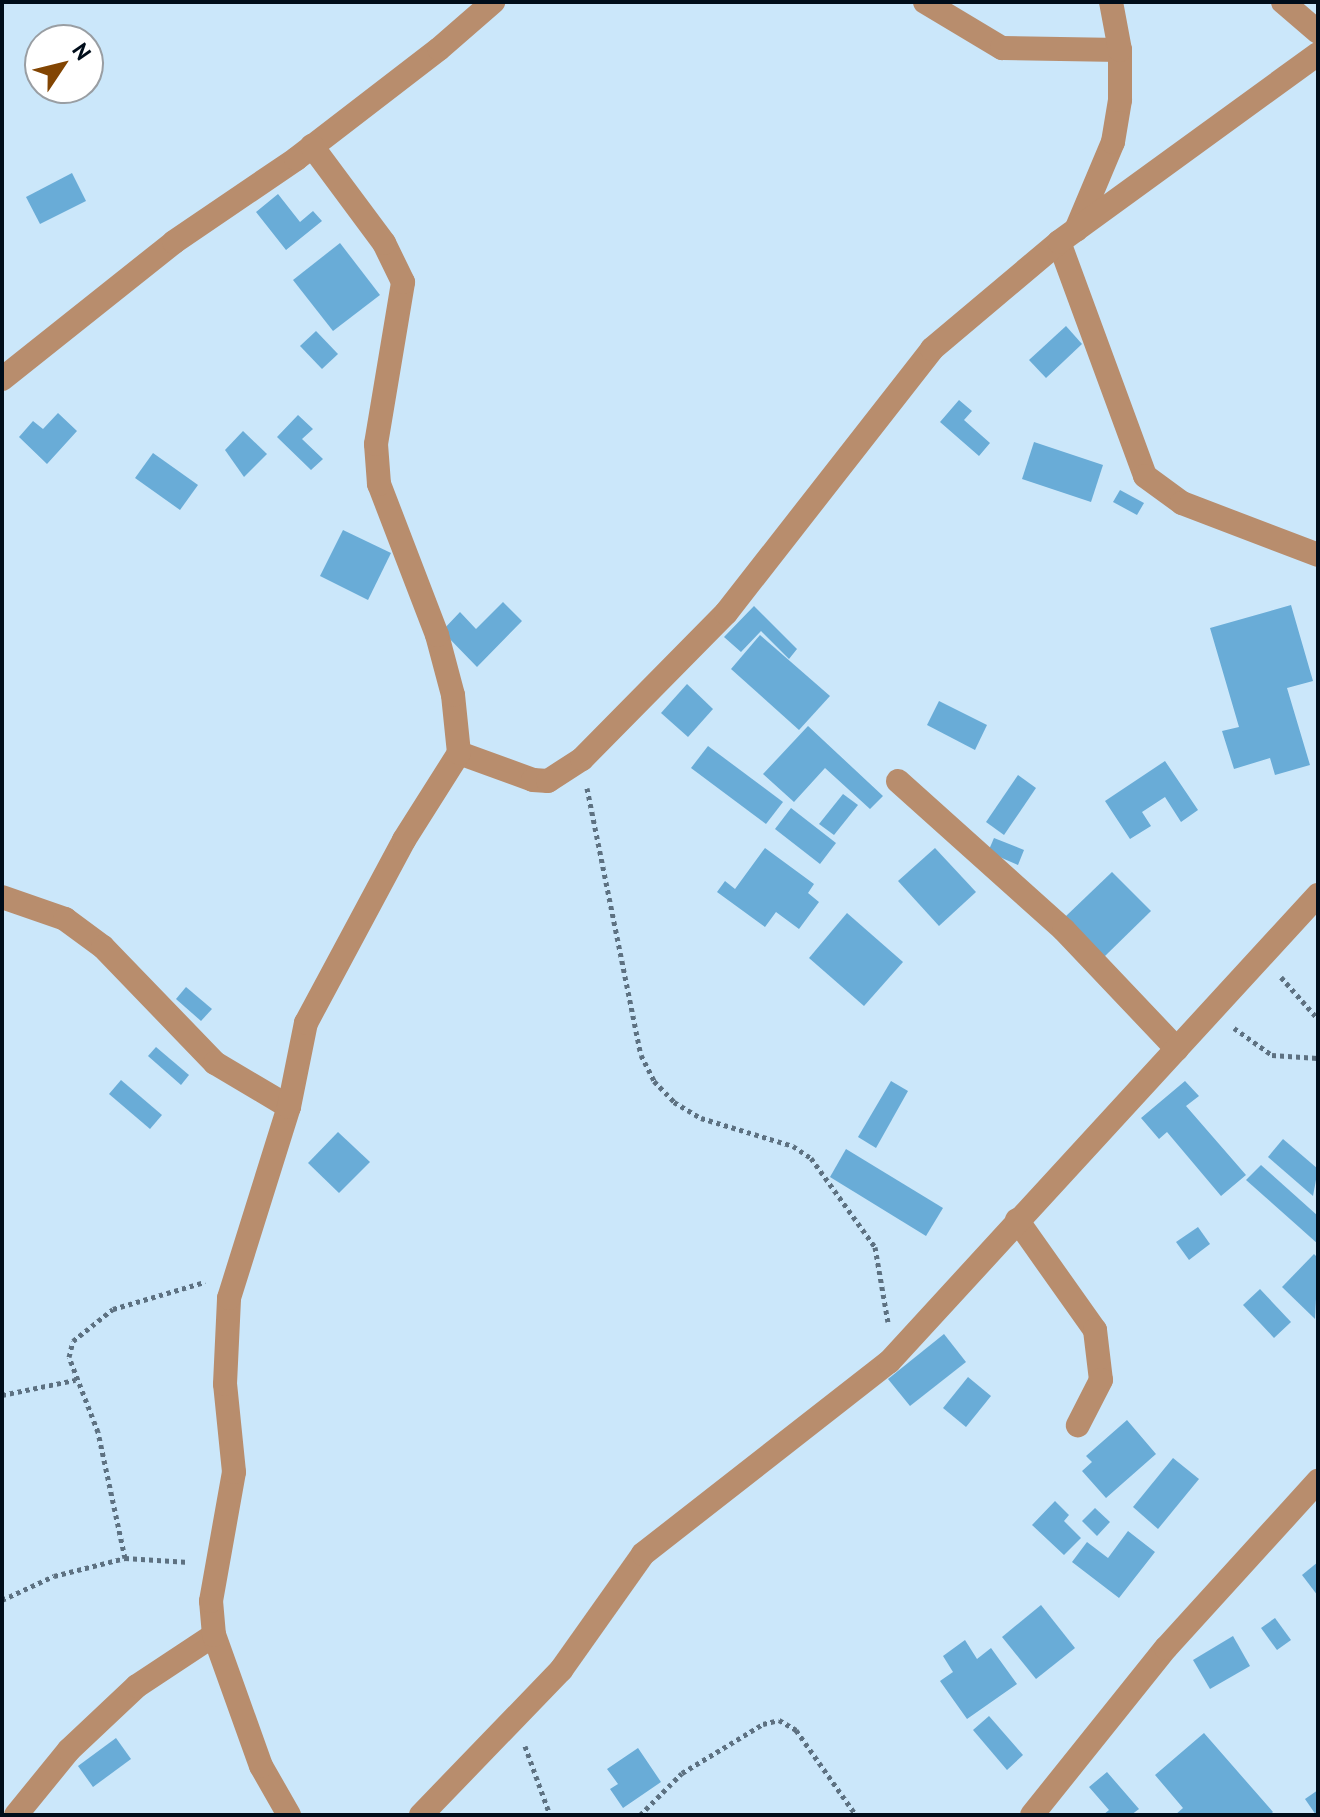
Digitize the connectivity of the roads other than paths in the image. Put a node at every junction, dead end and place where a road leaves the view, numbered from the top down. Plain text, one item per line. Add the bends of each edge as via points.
1 (493, 2) edge
2 (925, 2) edge
3 (1111, 2) edge
4 (1283, 2) edge
5 (1318, 32) edge
6 (1120, 50) junction
7 (1318, 54) edge
8 (312, 146) junction
9 (1067, 236) junction
10 (2, 379) edge
11 (1318, 555) edge
12 (459, 753) junction
13 (898, 781) dead end
14 (1318, 895) edge
15 (2, 897) edge
16 (1177, 1049) junction
17 (289, 1107) junction
18 (1017, 1220) junction
19 (1078, 1425) dead end
20 (1318, 1481) edge
21 (214, 1635) junction
22 (16, 1815) edge
23 (289, 1815) edge
24 (421, 1815) edge
25 (1032, 1815) edge

1 - 8 street
2 - 6 street via 1002,48
3 - 6 street
4 - 5 street
6 - 9 street via 1113,142
7 - 9 street
8 - 10 street via 174,242
8 - 12 street via 384,243 403,282 376,444 379,484 437,635 453,695
9 - 11 street via 1145,476 1182,503
9 - 12 street via 932,349 726,613 582,759 548,781
12 - 17 street via 404,840 306,1023
13 - 16 street via 1064,930
14 - 16 street
15 - 17 street via 65,919 103,947 215,1063
16 - 18 street
17 - 21 street via 234,1277 224,1341 234,1472 211,1601
18 - 19 street via 1095,1330 1101,1380
18 - 24 street via 889,1362 643,1554 561,1670
20 - 25 street via 1185,1626
21 - 22 street via 137,1686 69,1750
21 - 23 street via 256,1754

